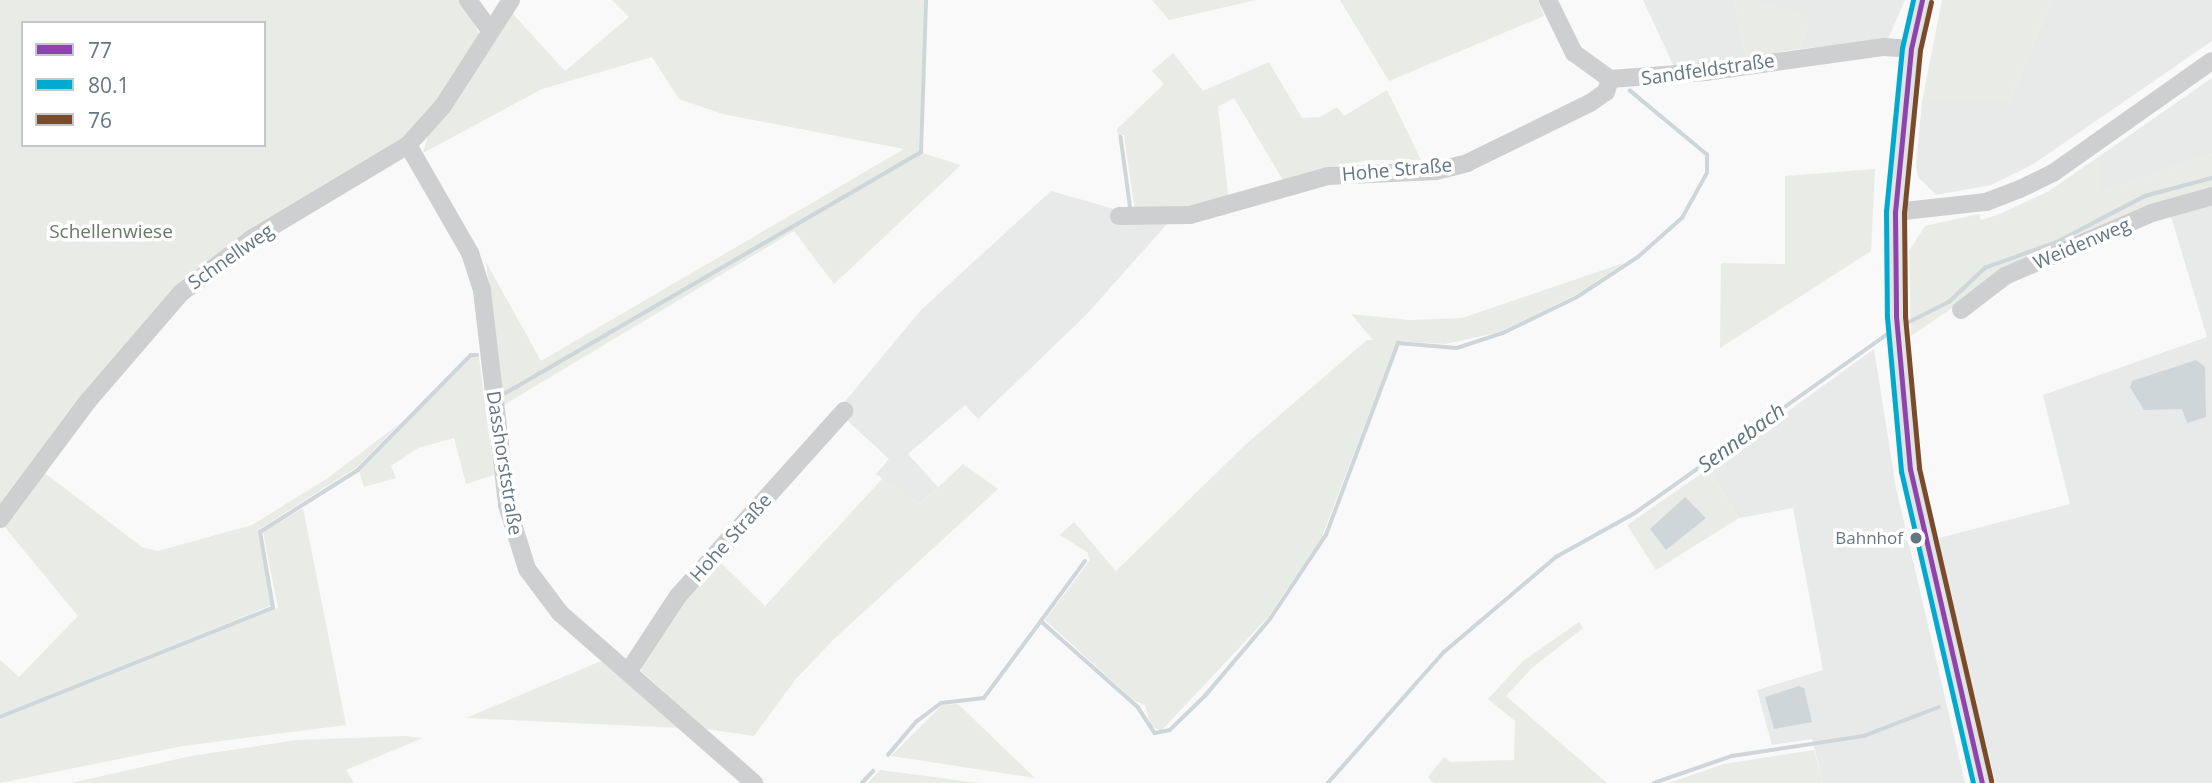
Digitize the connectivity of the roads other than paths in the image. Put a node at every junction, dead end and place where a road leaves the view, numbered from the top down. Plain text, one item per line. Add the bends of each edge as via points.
1 (468, 0) edge
2 (511, 0) edge
3 (1548, 0) edge
4 (1922, 0) edge
5 (491, 30) junction
6 (1911, 49) junction
7 (2212, 61) edge
8 (1610, 79) junction
9 (408, 145) junction
10 (2212, 196) edge
11 (1895, 212) junction
12 (1119, 216) dead end
13 (1961, 310) dead end
14 (844, 411) dead end
15 (0, 519) edge
16 (628, 672) junction
17 (754, 783) edge
18 (1982, 783) edge

1 - 5 street
2 - 5 street, Schnellweg
3 - 8 street via 1574,53
4 - 6 main road
5 - 9 street, Schnellweg via 443,106
6 - 8 street, Sandfeldstraße via 1884,47 1705,72
6 - 11 main road
7 - 11 street via 2053,173 2020,189 1986,202
8 - 12 street, Hohe Straße via 1606,92 1591,103 1467,163 1436,170 1328,176 1190,215
9 - 15 street, Schnellweg via 251,239 181,293 88,401
9 - 16 street, Dasshorststraße via 470,253 482,291 507,505 517,546 538,587 560,613
10 - 13 street, Weidenweg via 2152,214 2005,276
11 - 18 main road via 1896,316 1910,469
14 - 16 street, Hohe Straße via 678,596
16 - 17 street, Dasshorststraße

